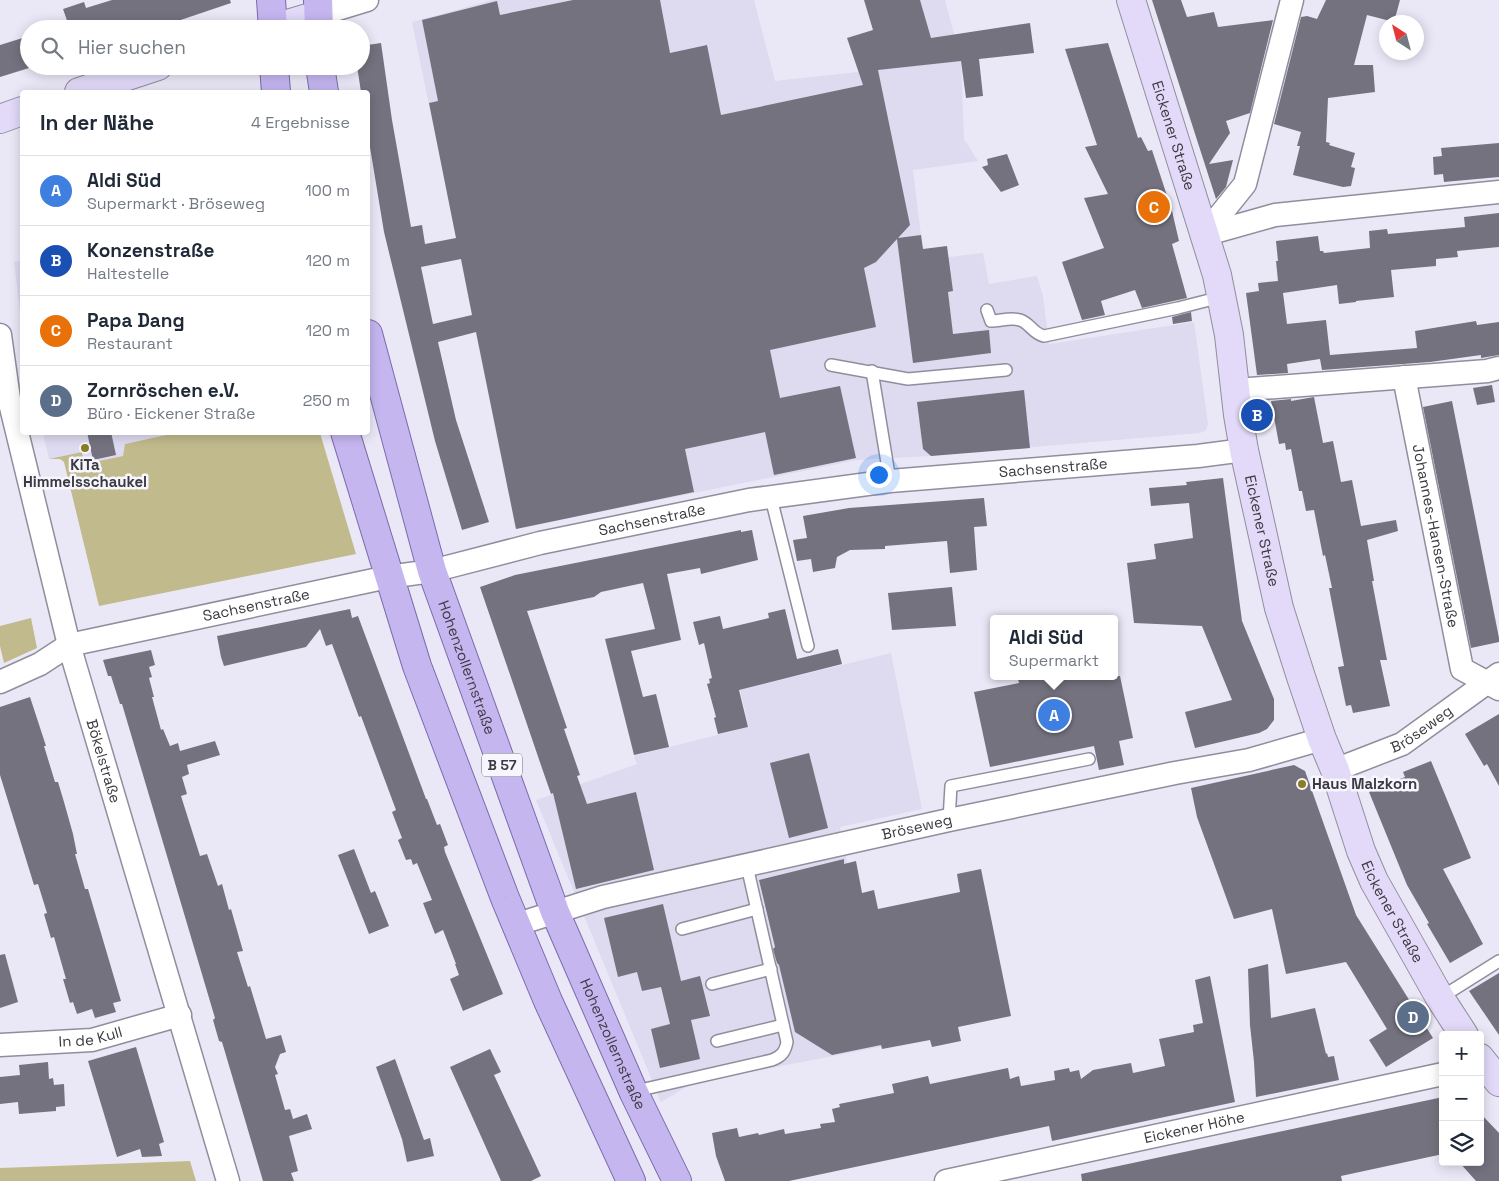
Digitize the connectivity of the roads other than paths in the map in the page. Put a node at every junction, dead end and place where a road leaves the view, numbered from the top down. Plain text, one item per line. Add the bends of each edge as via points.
1 (271, 0) edge
2 (367, 0) edge
3 (1130, 0) edge
4 (1292, 0) edge
5 (318, 14) edge
6 (272, 20) edge
7 (300, 20) edge
8 (131, 75) edge
9 (275, 75) edge
10 (321, 75) edge
11 (85, 90) edge
12 (276, 90) edge
13 (324, 90) edge
14 (20, 112) edge
15 (0, 119) edge
16 (1499, 192) edge
17 (1204, 236) junction
18 (1221, 297) junction
19 (988, 310) dead end
20 (0, 335) edge
21 (370, 341) edge
22 (831, 364) dead end
23 (1499, 368) edge
24 (1006, 370) dead end
25 (872, 371) junction
26 (1404, 378) junction
27 (1236, 390) junction
28 (346, 435) edge
29 (1244, 450) junction
30 (890, 482) junction
31 (771, 498) junction
32 (432, 571) junction
33 (388, 577) junction
34 (68, 645) junction
35 (808, 646) dead end
36 (1495, 681) edge
37 (0, 682) edge
38 (1322, 739) junction
39 (1090, 759) dead end
40 (1334, 770) junction
41 (949, 820) junction
42 (747, 866) junction
43 (757, 909) junction
44 (555, 912) junction
45 (515, 925) junction
46 (682, 929) dead end
47 (1499, 961) edge
48 (771, 969) junction
49 (712, 984) dead end
50 (1440, 998) junction
51 (180, 1015) junction
52 (783, 1025) junction
53 (1461, 1031) edge
54 (717, 1041) dead end
55 (0, 1045) edge
56 (1439, 1075) edge
57 (634, 1093) junction
58 (1010, 1174) edge
59 (228, 1181) edge
60 (631, 1181) edge
61 (678, 1181) edge
62 (946, 1181) edge

1 - 6 main road
2 - 5 street
3 - 17 street, Eickener Straße
4 - 17 street via 1245,184
5 - 7 street
8 - 11 street
9 - 12 main road
10 - 13 main road
14 - 15 street
16 - 17 street via 1275,215
17 - 18 street, Eickener Straße
18 - 19 lane via 1044,336 1038,335 1021,320 991,321
18 - 27 street, Eickener Straße
20 - 34 street, Bökelstraße via 9,399
21 - 32 main road, Hohenzollernstraße / B 57
22 - 25 lane
23 - 26 street
24 - 25 lane via 908,378
25 - 30 lane
26 - 27 street
26 - 36 street, Johannes-Hansen-Straße via 1462,668
27 - 29 street, Eickener Straße
28 - 33 main road, B 57
29 - 30 street, Sachsenstraße
29 - 38 street, Eickener Straße via 1279,608
30 - 31 street, Sachsenstraße
31 - 32 street, Sachsenstraße via 540,543
31 - 35 lane
32 - 33 street, Sachsenstraße
32 - 44 main road, Hohenzollernstraße / B 57
33 - 34 street, Sachsenstraße
33 - 45 main road, B 57 via 417,666
34 - 37 street via 40,664
34 - 51 street, Bökelstraße
36 - 40 street, Bröseweg via 1402,744
38 - 40 street, Eickener Straße
38 - 41 street, Bröseweg via 1250,760
39 - 41 lane via 951,786
40 - 50 street, Eickener Straße via 1374,881
41 - 42 street, Bröseweg
42 - 43 lane
42 - 44 street, Bröseweg via 603,897
43 - 46 lane
43 - 48 lane
44 - 45 street, Bröseweg
44 - 57 main road, Hohenzollernstraße / B 57
45 - 60 main road, B 57
47 - 50 lane
48 - 49 lane
48 - 52 lane
50 - 53 street, Eickener Straße
51 - 55 street, In de Kull via 92,1040
51 - 59 street, Bökelstraße
52 - 54 lane
52 - 57 lane via 786,1049 779,1057
56 - 58 street, Eickener Höhe
57 - 61 main road, Hohenzollernstraße / B 57
58 - 62 street, Eickener Höhe

